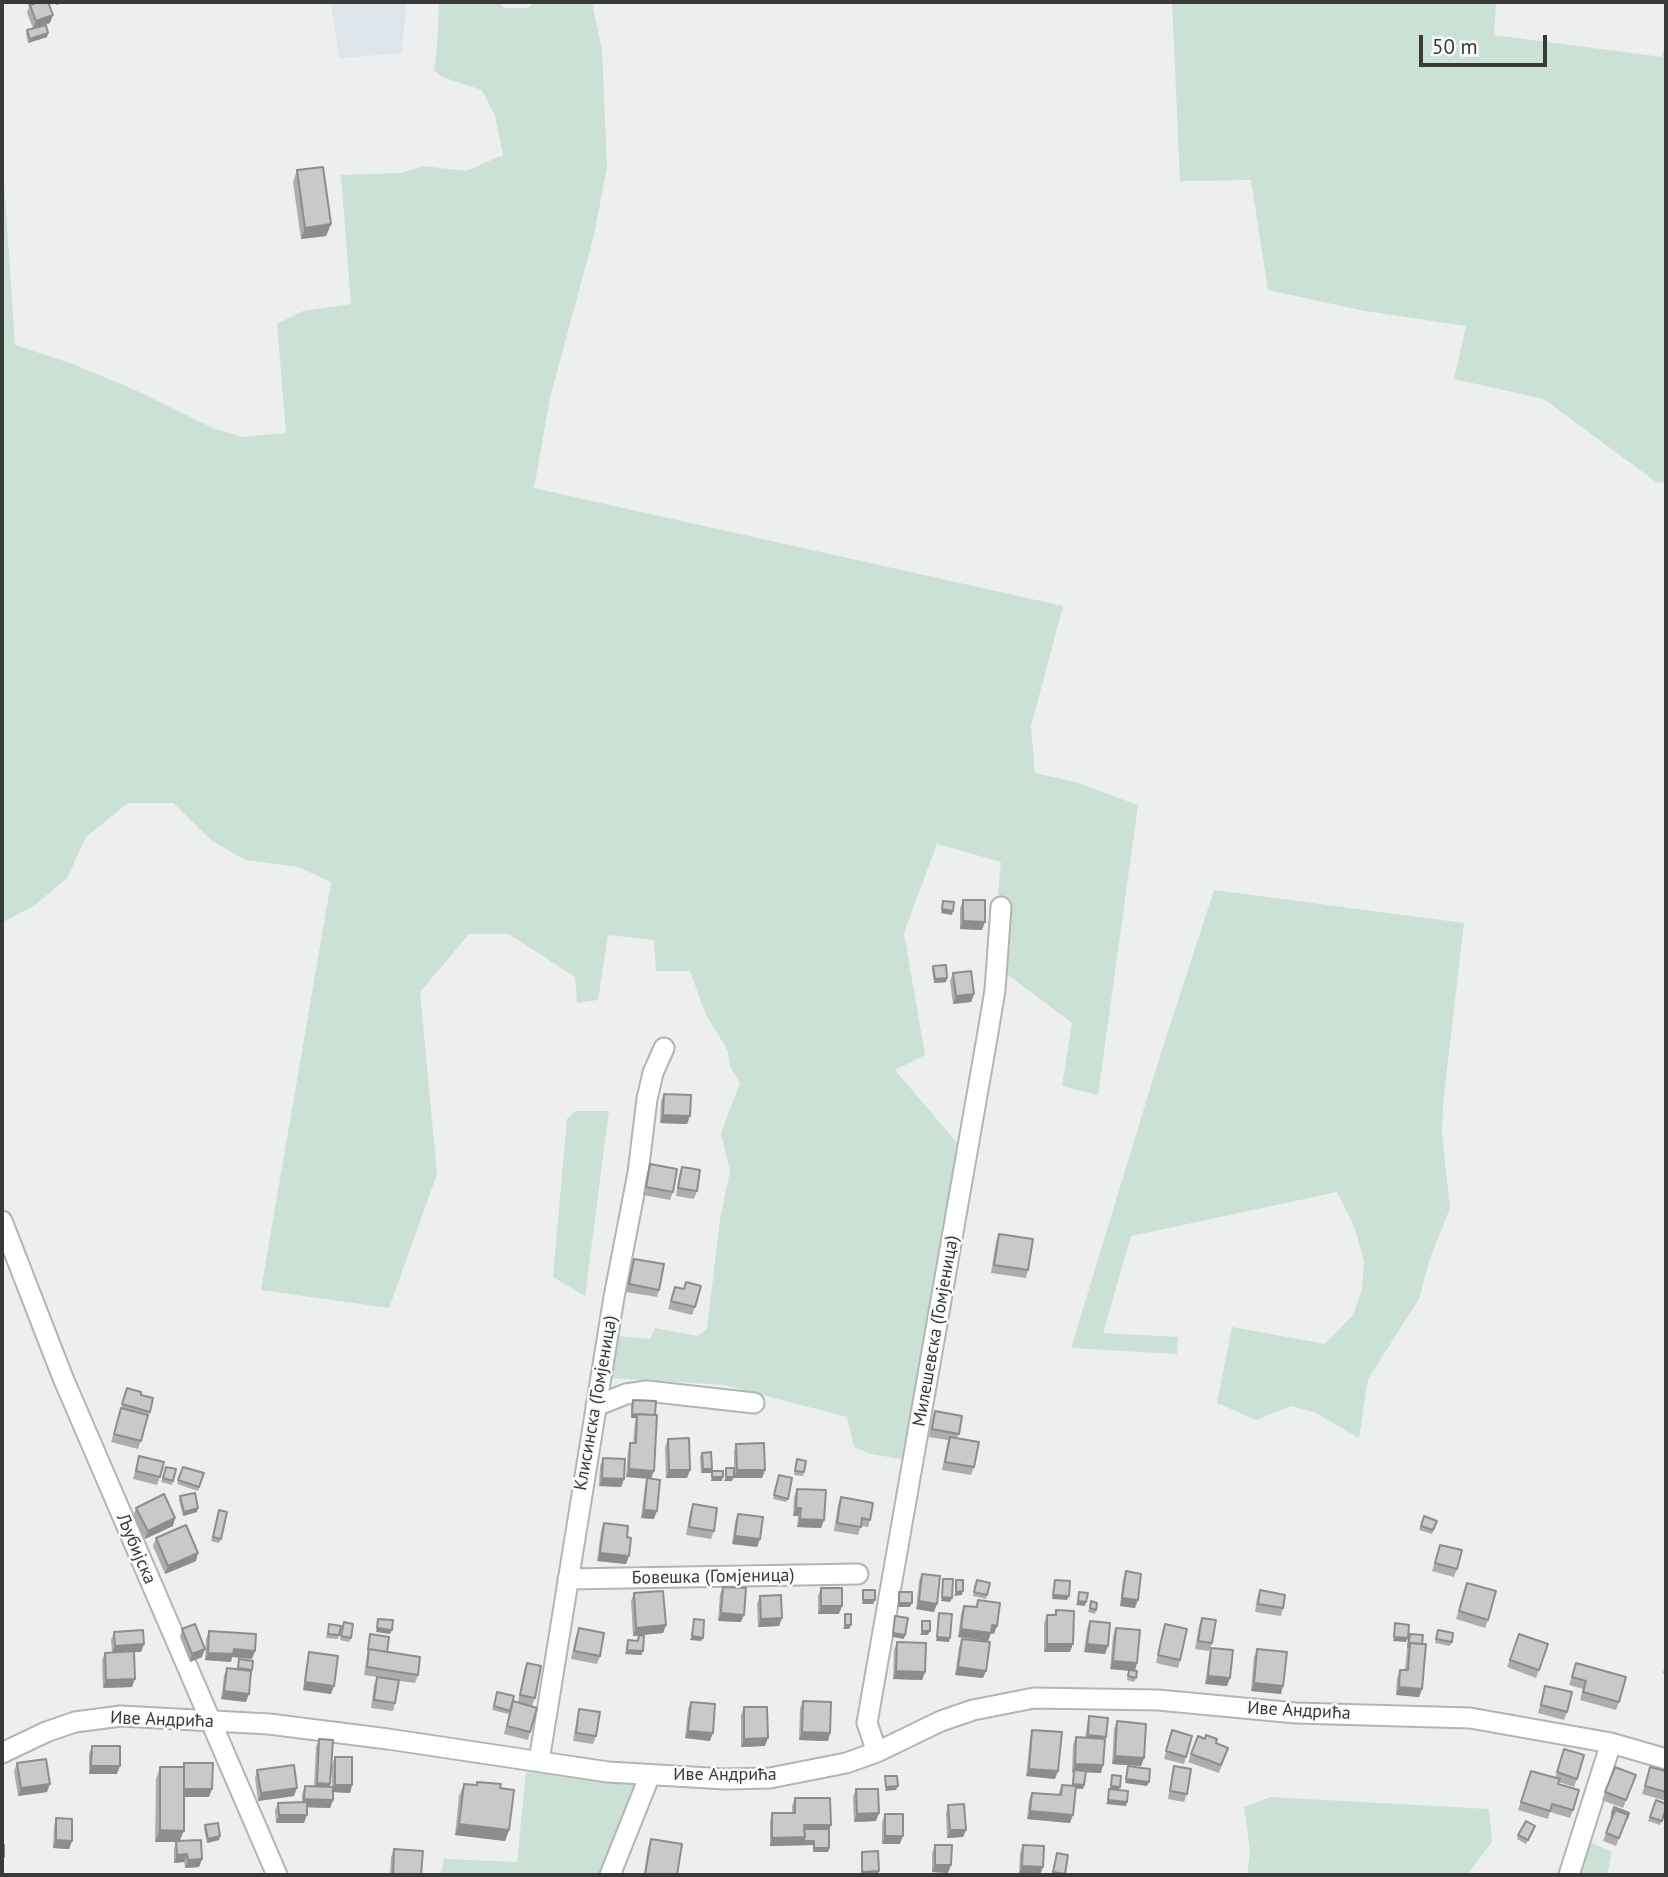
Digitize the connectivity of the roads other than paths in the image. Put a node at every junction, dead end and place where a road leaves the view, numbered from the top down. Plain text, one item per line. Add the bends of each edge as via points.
1 (1001, 906) dead end
2 (664, 1048) dead end
3 (2, 1221) edge
4 (754, 1403) dead end
5 (596, 1406) junction
6 (858, 1574) dead end
7 (568, 1579) junction
8 (210, 1722) junction
9 (1611, 1743) junction
10 (877, 1752) junction
11 (2, 1753) edge
12 (1666, 1759) edge
13 (539, 1761) junction
14 (650, 1775) junction
15 (277, 1875) edge
16 (610, 1875) edge
17 (1569, 1875) edge

1 - 10 street, Милешевска (Гомјеница) via 995,990 867,1723
2 - 5 street, Клисинска (Гомјеница) via 647,1098 638,1174
3 - 8 street, Љубијска via 63,1378
4 - 5 street via 647,1391
5 - 7 street, Клисинска (Гомјеница)
6 - 7 street, Бовешка (Гомјеница)
7 - 13 street, Клисинска (Гомјеница)
8 - 11 street, Иве Андрића via 121,1716 87,1720 46,1732
8 - 13 street, Иве Андрића via 282,1726
8 - 15 street, Љубијска
9 - 10 street, Иве Андрића via 1470,1718 1296,1713 1158,1700 1034,1699 962,1713
9 - 12 street, Иве Андрића
9 - 17 street
10 - 14 street, Иве Андрића via 825,1769 770,1778
13 - 14 street, Иве Андрића
14 - 16 street

